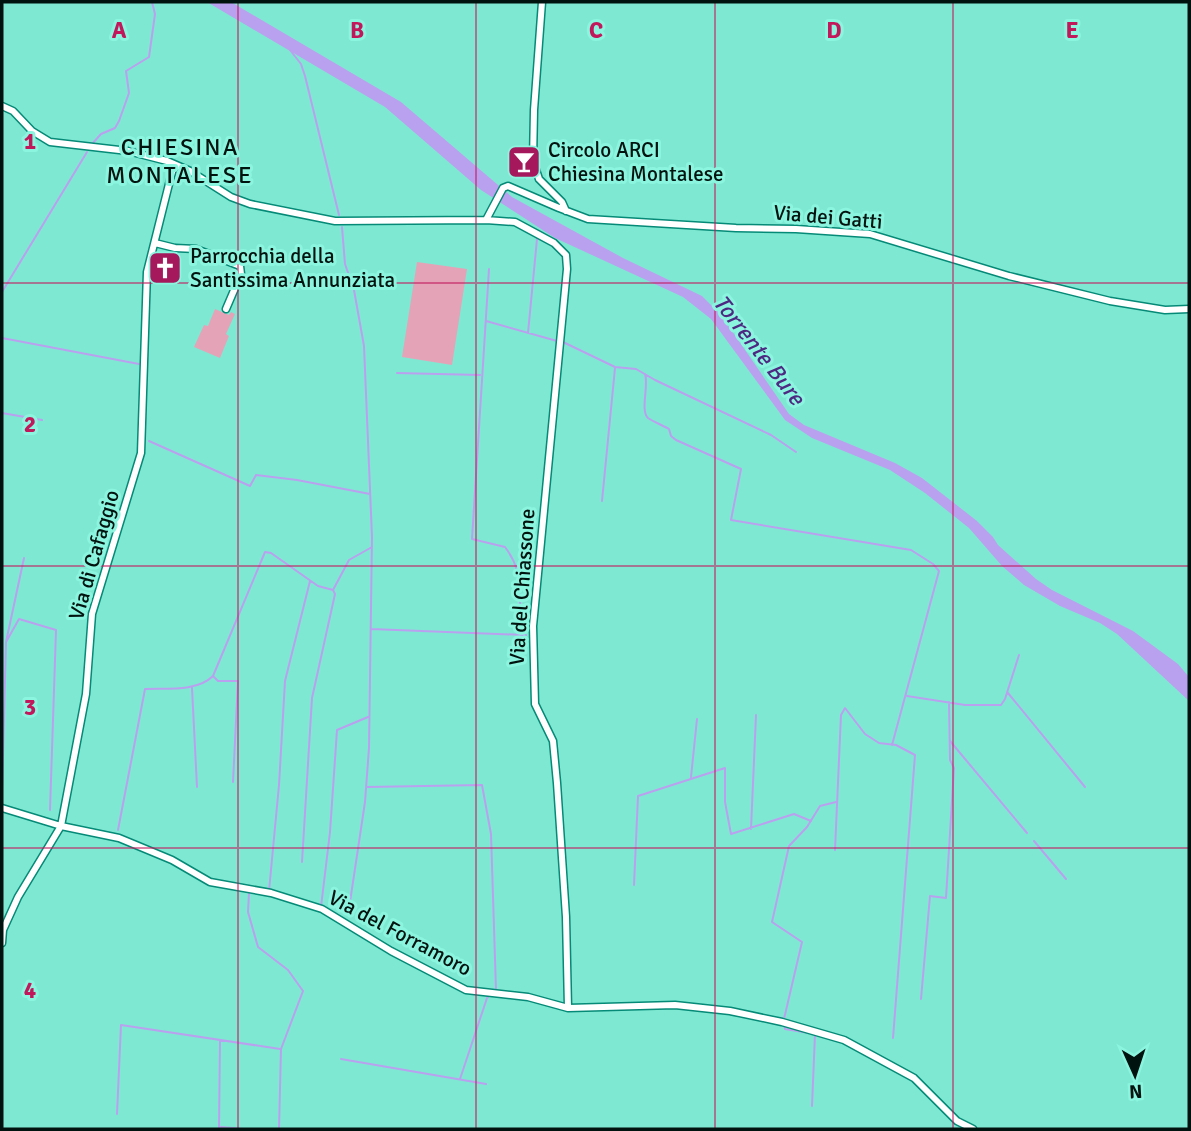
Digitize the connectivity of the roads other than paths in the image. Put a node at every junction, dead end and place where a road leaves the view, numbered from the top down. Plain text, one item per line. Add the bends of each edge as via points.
1 (542, 2) edge
2 (2, 106) edge
3 (174, 163) junction
4 (566, 211) junction
5 (486, 220) junction
6 (155, 243) junction
7 (226, 309) dead end
8 (1189, 309) edge
9 (2, 808) edge
10 (61, 826) junction
11 (2, 943) edge
12 (568, 1008) junction
13 (973, 1129) edge

1 - 4 street via 533,161 539,179
2 - 3 street via 50,142 128,151
3 - 5 street via 244,203 330,220
3 - 6 street, Via di Cafaggio
4 - 5 street, Via dei Gatti via 510,186 504,188
4 - 8 street, Via dei Gatti via 601,220 870,234 1110,301
5 - 12 street, Via del Chiassone via 515,222 554,243 566,255 533,658 535,704 553,741
6 - 7 street via 196,249 240,266
6 - 10 street, Via di Cafaggio via 147,272 141,453 92,614 86,694
9 - 10 street, Via del Forramoro
10 - 11 street, Via di Cafaggio via 18,897
10 - 12 street, Via del Forramoro via 119,838 210,882 271,893 322,909 466,990 528,997
12 - 13 street, Via del Forramoro via 675,1005 782,1022 844,1040 914,1078 957,1121

